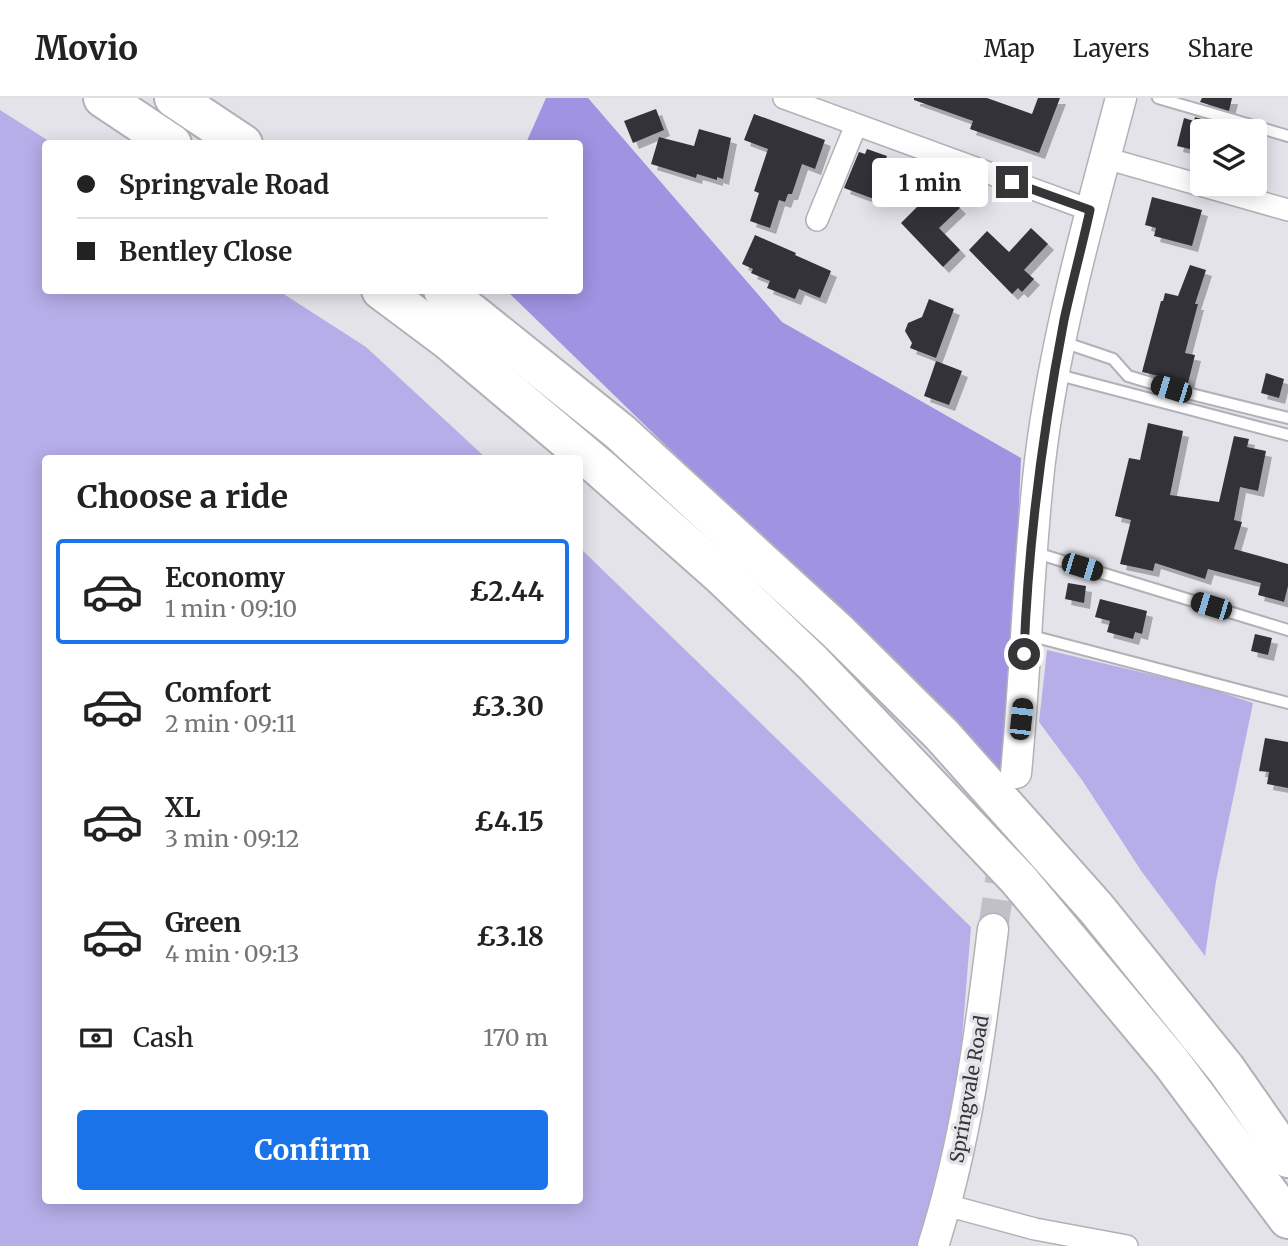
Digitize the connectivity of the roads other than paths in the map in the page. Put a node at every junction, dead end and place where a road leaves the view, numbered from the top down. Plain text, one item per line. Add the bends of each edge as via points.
1 (103, 98) edge
2 (174, 98) edge
3 (784, 98) edge
4 (1121, 98) edge
5 (1158, 98) edge
6 (856, 125) junction
7 (1288, 136) edge
8 (166, 140) edge
9 (237, 140) edge
10 (1105, 158) junction
11 (1090, 210) junction
12 (1288, 210) edge
13 (817, 220) dead end
14 (386, 294) edge
15 (448, 294) edge
16 (1061, 341) junction
17 (1055, 374) junction
18 (1288, 418) edge
19 (1288, 435) edge
20 (1030, 551) junction
21 (1288, 630) edge
22 (1025, 635) junction
23 (1288, 703) edge
24 (1016, 773) dead end
25 (993, 929) tunnel mouth
26 (1288, 1158) edge
27 (946, 1205) junction
28 (1288, 1219) edge
29 (1032, 1238) edge
30 (933, 1246) edge
31 (1127, 1246) edge

1 - 8 highway
2 - 9 highway
3 - 6 street
4 - 10 street
5 - 7 lane
6 - 11 street
6 - 13 street
10 - 11 street
10 - 12 street
11 - 16 street
14 - 28 highway via 600,468 813,663 1018,879 1171,1062
15 - 26 highway via 630,441 837,631 942,735 1096,908 1226,1069
16 - 17 street
16 - 18 lane via 1112,359 1128,376
17 - 19 lane
17 - 20 street
20 - 21 lane
20 - 22 street
22 - 23 lane
22 - 24 street
25 - 27 street, Springvale Road via 967,1112
27 - 29 street
27 - 30 street, Springvale Road
29 - 31 street

